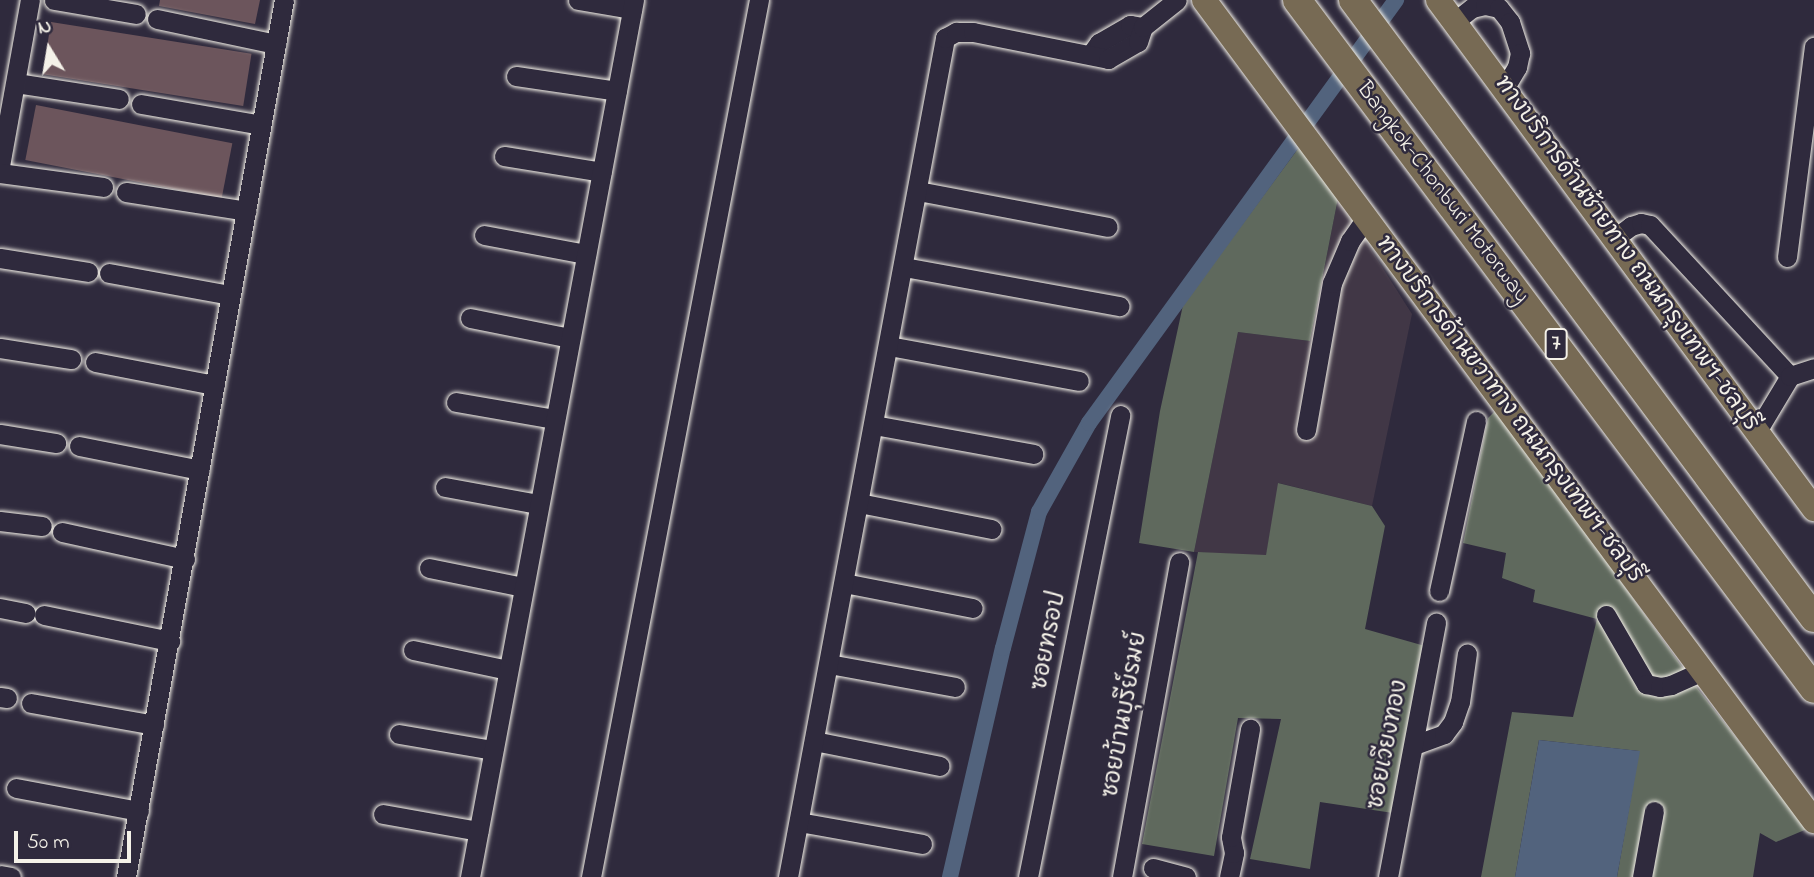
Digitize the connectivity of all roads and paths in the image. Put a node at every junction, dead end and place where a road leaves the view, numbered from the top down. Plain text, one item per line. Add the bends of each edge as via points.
1 (30, 0) edge
2 (54, 0) edge
3 (284, 0) edge
4 (578, 0) edge
5 (759, 0) edge
6 (1177, 0) edge
7 (1204, 0) edge
8 (1297, 0) edge
9 (1353, 0) edge
10 (1438, 0) edge
11 (633, 5) edge
12 (136, 14) dead end
13 (158, 19) dead end
14 (1454, 22) junction
15 (276, 44) junction
16 (1814, 47) edge
17 (516, 76) dead end
18 (16, 83) junction
19 (1504, 89) junction
20 (617, 91) junction
21 (118, 99) dead end
22 (141, 104) dead end
23 (261, 125) junction
24 (504, 156) dead end
25 (0, 166) edge
26 (602, 172) junction
27 (0, 173) edge
28 (103, 187) dead end
29 (918, 191) junction
30 (126, 192) dead end
31 (247, 211) junction
32 (1366, 218) junction
33 (1108, 227) dead end
34 (484, 235) dead end
35 (1615, 238) junction
36 (586, 254) junction
37 (1787, 257) dead end
38 (0, 258) edge
39 (904, 267) junction
40 (88, 272) dead end
41 (108, 273) dead end
42 (230, 295) junction
43 (1119, 306) dead end
44 (470, 318) dead end
45 (570, 338) junction
46 (889, 346) junction
47 (0, 348) edge
48 (71, 359) dead end
49 (95, 362) dead end
50 (1814, 368) edge
51 (1790, 376) junction
52 (1079, 381) dead end
53 (215, 385) junction
54 (456, 402) dead end
55 (1120, 415) dead end
56 (554, 419) junction
57 (1476, 421) dead end
58 (874, 425) junction
59 (1306, 430) dead end
60 (1757, 431) junction
61 (0, 434) edge
62 (56, 443) dead end
63 (79, 446) dead end
64 (1033, 454) dead end
65 (200, 470) junction
66 (445, 487) dead end
67 (859, 503) junction
68 (538, 505) junction
69 (1814, 509) edge
70 (0, 521) edge
71 (42, 526) dead end
72 (991, 528) dead end
73 (62, 532) dead end
74 (185, 559) junction
75 (1178, 562) dead end
76 (429, 568) dead end
77 (844, 583) junction
78 (523, 587) junction
79 (1439, 591) dead end
80 (0, 608) edge
81 (973, 608) dead end
82 (1606, 615) dead end
83 (1814, 618) edge
84 (1436, 622) dead end
85 (170, 641) junction
86 (413, 650) dead end
87 (1467, 653) dead end
88 (829, 664) junction
89 (508, 670) junction
90 (1703, 671) junction
91 (955, 687) dead end
92 (1814, 689) edge
93 (31, 703) dead end
94 (154, 725) junction
95 (1250, 729) dead end
96 (399, 734) dead end
97 (814, 741) junction
98 (1414, 745) junction
99 (493, 750) junction
100 (940, 766) dead end
101 (16, 788) dead end
102 (139, 811) junction
103 (1654, 811) dead end
104 (383, 814) dead end
105 (1814, 821) edge
106 (799, 822) junction
107 (478, 831) junction
108 (922, 844) dead end
109 (1153, 868) dead end
110 (0, 875) edge
111 (11, 877) edge
112 (126, 877) edge
113 (470, 877) edge
114 (590, 877) edge
115 (788, 877) edge
116 (1028, 877) edge
117 (1122, 877) edge
118 (1186, 877) edge
119 (1229, 877) edge
120 (1388, 877) edge
121 (1642, 877) edge

1 - 18 street
2 - 12 street
3 - 15 street
4 - 11 street
5 - 114 street
6 - 29 street via 1143,27 1130,25 1099,43 1091,54 973,32 956,32 946,38
7 - 32 main road, ทางบริการด้านขวาทาง ถนนกรุงเทพฯ-ชลบุรี
8 - 92 highway, Bangkok-Chonburi Motorway / 7
9 - 83 highway, Bangkok-Chonburi Motorway / 7
10 - 14 main road, ทางบริการด้านซ้ายทาง ถนนกรุงเทพฯ-ชลบุรี
11 - 20 street
13 - 15 street
14 - 19 main road, ทางบริการด้านซ้ายทาง ถนนกรุงเทพฯ-ชลบุรี
14 - 19 street via 1472,8 1485,5 1499,8 1510,22 1520,52
15 - 23 street
16 - 37 street
17 - 20 street
18 - 21 street
18 - 25 street
19 - 35 main road, ทางบริการด้านซ้ายทาง ถนนกรุงเทพฯ-ชลบุรี
20 - 26 street
22 - 23 street
23 - 31 street
24 - 26 street
26 - 36 street
27 - 28 street
29 - 33 street
29 - 39 street
30 - 31 street
31 - 42 street
32 - 59 street via 1350,241 1332,283
32 - 90 main road, ทางบริการด้านขวาทาง ถนนกรุงเทพฯ-ชลบุรี
34 - 36 street
35 - 51 street via 1631,226 1650,225
35 - 60 main road, ทางบริการด้านซ้ายทาง ถนนกรุงเทพฯ-ชลบุรี
36 - 45 street
38 - 40 street
39 - 43 street
39 - 46 street
41 - 42 street
42 - 53 street
44 - 45 street
45 - 56 street
46 - 52 street
46 - 58 street
47 - 48 street
49 - 53 street
50 - 51 street
51 - 60 street
53 - 65 street
54 - 56 street
55 - 116 street, ซอยทรอป
56 - 68 street
57 - 79 street
58 - 64 street
58 - 67 street
60 - 69 main road, ทางบริการด้านซ้ายทาง ถนนกรุงเทพฯ-ชลบุรี
61 - 62 street
63 - 65 street
65 - 74 street
66 - 68 street
67 - 72 street
67 - 77 street
68 - 78 street
70 - 71 street
73 - 74 street
74 - 85 street
75 - 117 street, ซอยบ้านบุรีย์รมย์
76 - 78 street
77 - 81 street
77 - 88 street
78 - 89 street
80 - 85 street
82 - 90 street via 1646,684 1671,685
84 - 98 street, ซอยเวียงทอง
85 - 94 street
86 - 89 street
87 - 98 street via 1453,722 1444,734
88 - 91 street
88 - 97 street
89 - 99 street
90 - 105 main road, ทางบริการด้านขวาทาง ถนนกรุงเทพฯ-ชลบุรี
93 - 94 street
94 - 102 street
95 - 119 street via 1231,837 1234,853
96 - 99 street
97 - 100 street
97 - 106 street
98 - 120 street, ซอยเวียงทอง
99 - 107 street
101 - 102 street
102 - 112 street
103 - 121 street
104 - 107 street
106 - 108 street
106 - 115 street
107 - 113 street
109 - 118 street
110 - 111 street

